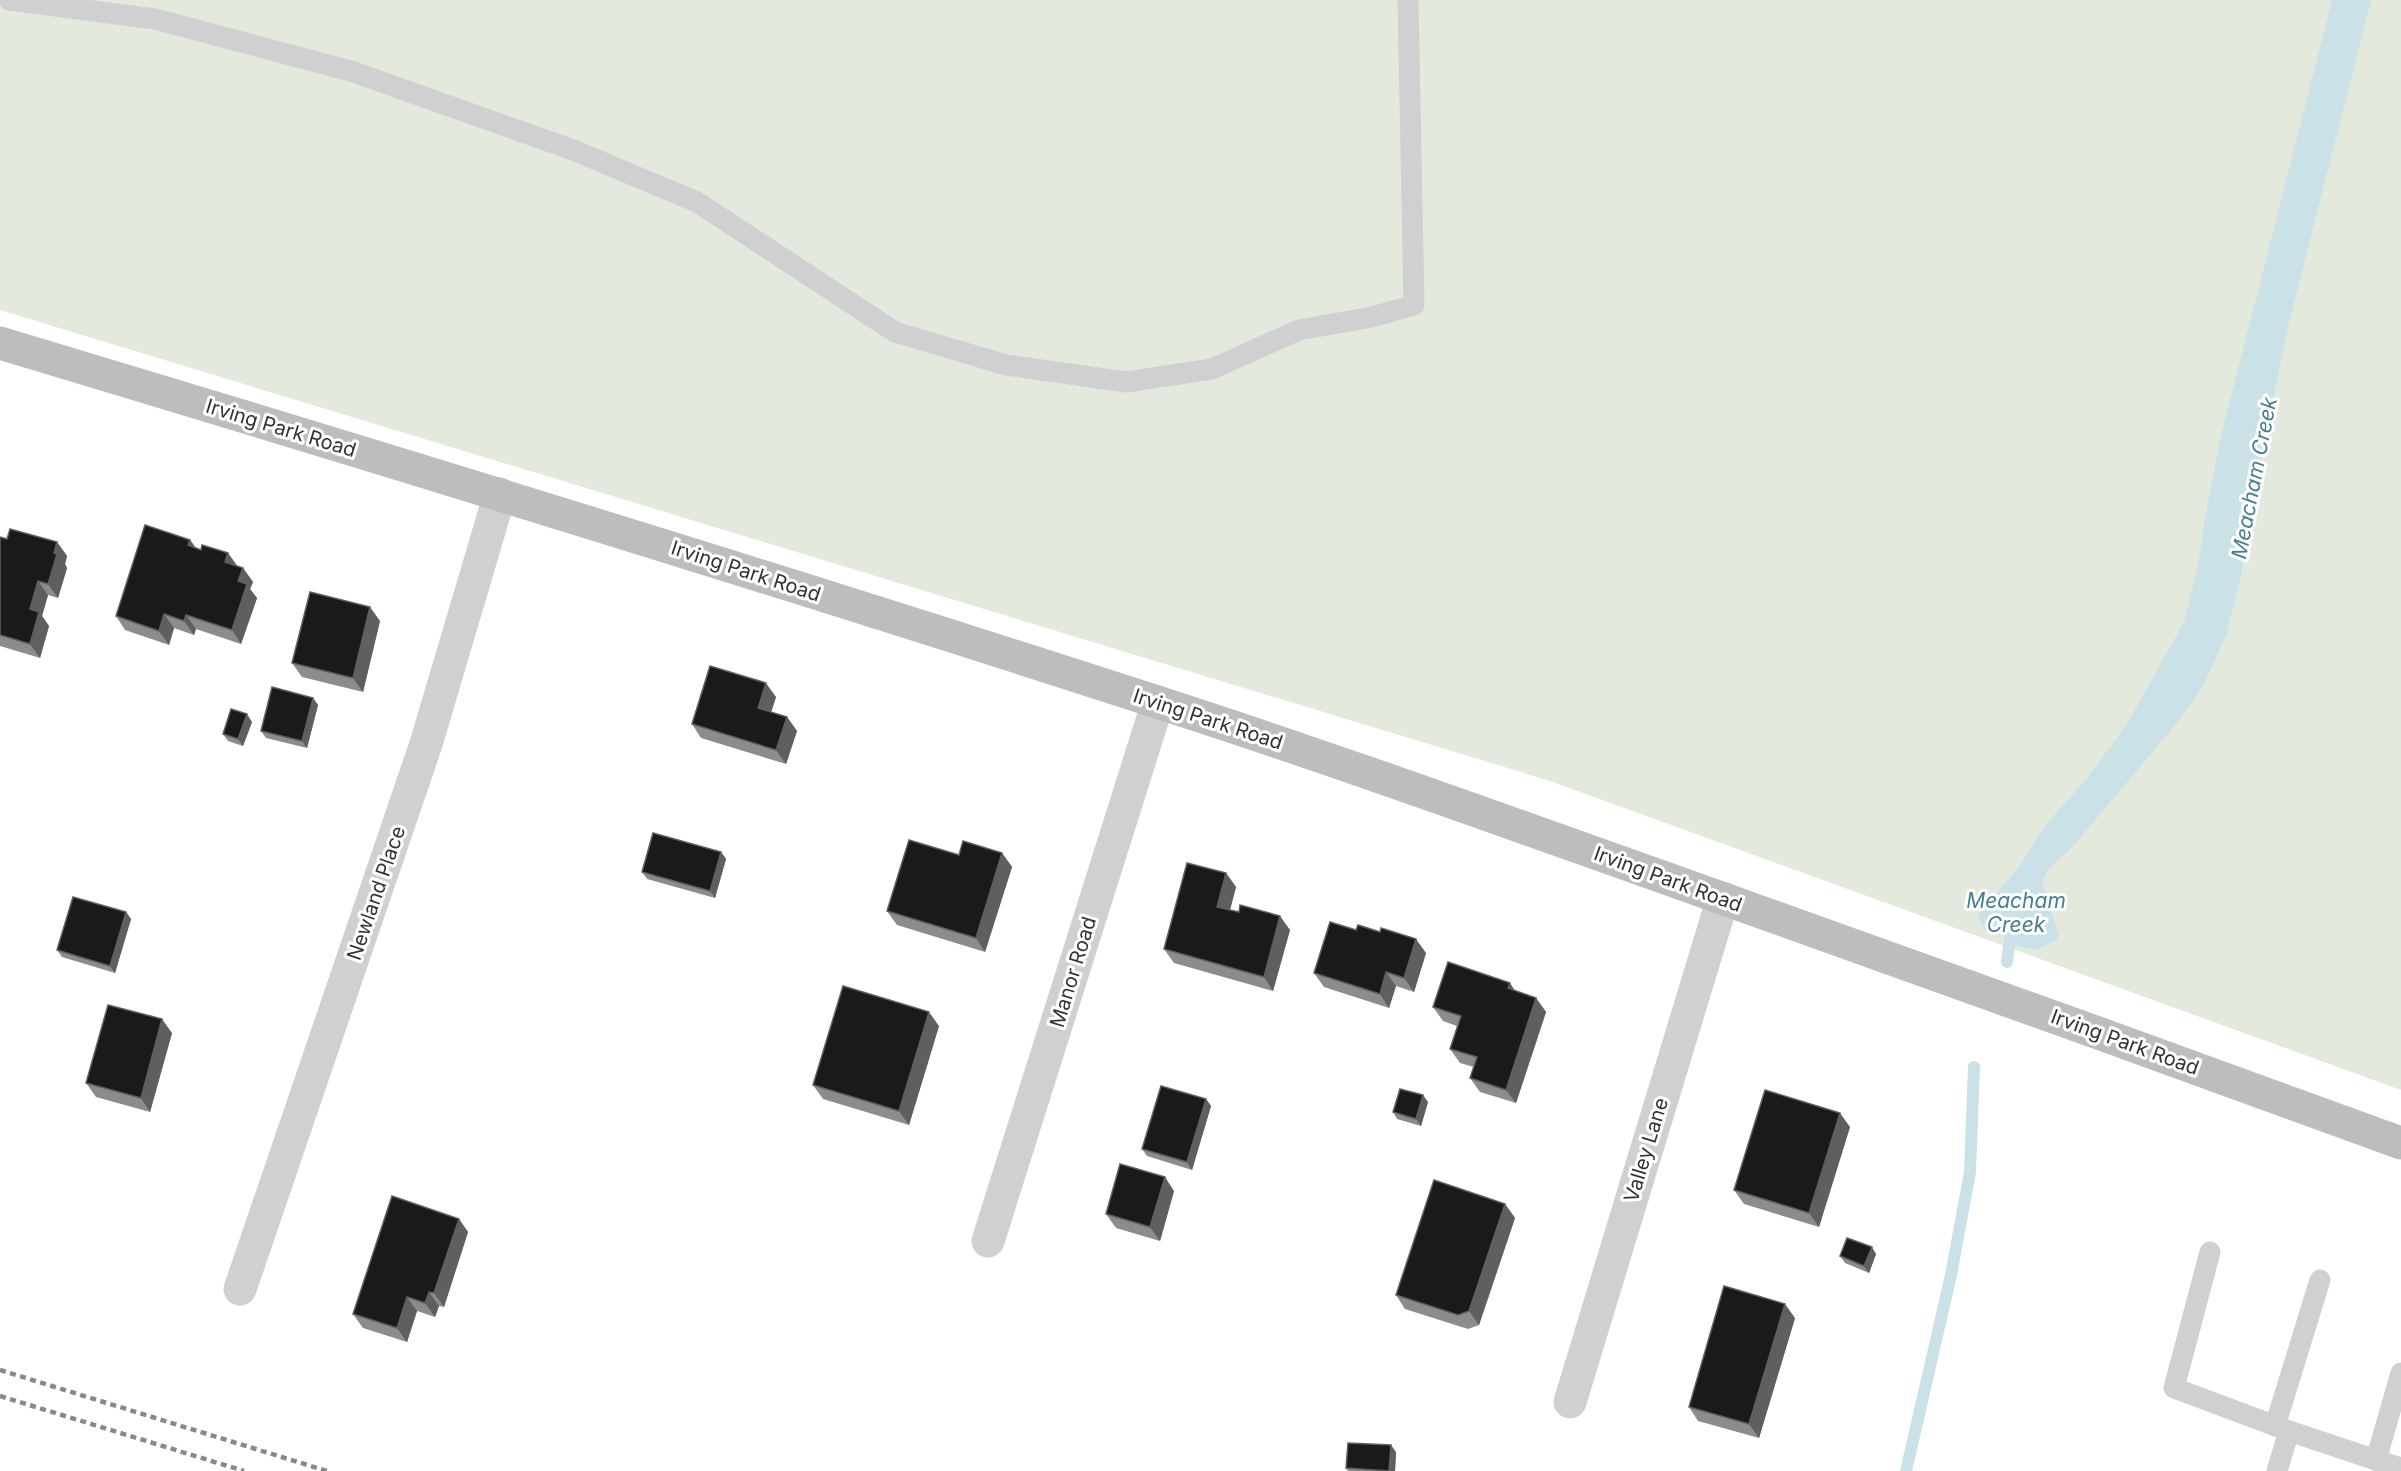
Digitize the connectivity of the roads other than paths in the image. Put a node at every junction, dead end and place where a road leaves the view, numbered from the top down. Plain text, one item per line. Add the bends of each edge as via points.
1 (9, 0) edge
2 (1408, 0) edge
3 (0, 343) edge
4 (500, 494) junction
5 (1158, 702) junction
6 (1723, 898) junction
7 (2401, 1143) edge
8 (988, 1241) dead end
9 (2210, 1252) dead end
10 (2320, 1280) dead end
11 (240, 1289) dead end
12 (2401, 1373) edge
13 (1570, 1402) dead end
14 (2282, 1428) junction
15 (2376, 1460) junction
16 (2401, 1468) edge
17 (2277, 1471) edge

1 - 2 lane via 155,19 351,71 573,150 697,202 896,332 1006,365 1126,382 1212,369 1299,330 1414,305
3 - 4 main road, Irving Park Road
4 - 5 main road, Irving Park Road
4 - 11 street, Newland Place via 426,744
5 - 6 main road, Irving Park Road
5 - 8 street, Manor Road
6 - 7 main road, Irving Park Road
6 - 13 street, Valley Lane
9 - 14 lane via 2174,1388
10 - 14 lane
12 - 15 lane
14 - 15 lane
14 - 17 lane
15 - 16 lane

